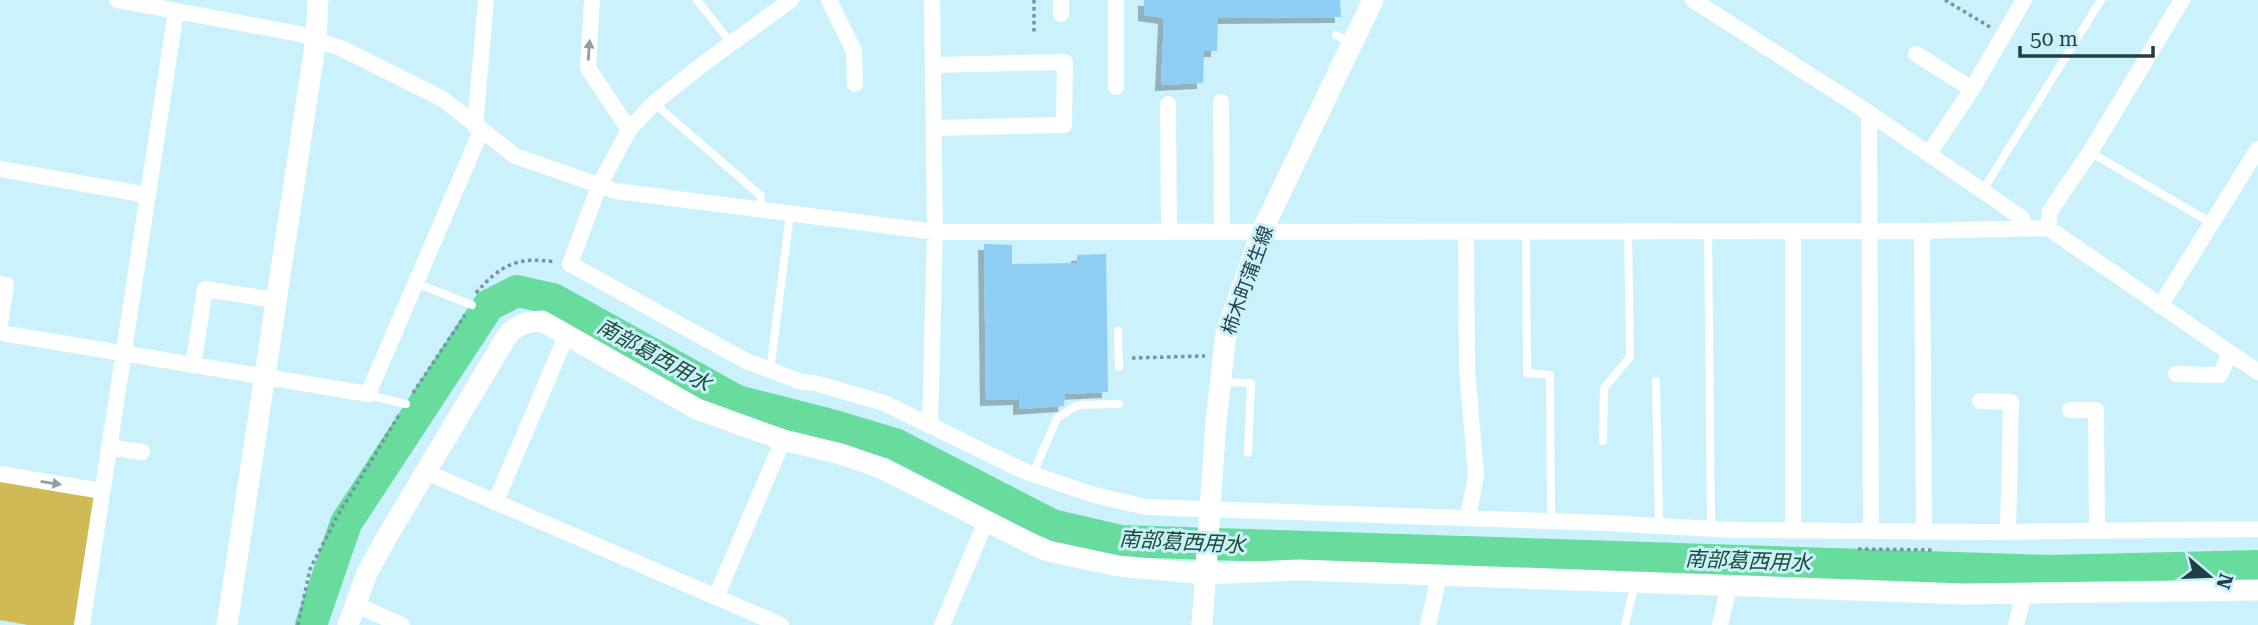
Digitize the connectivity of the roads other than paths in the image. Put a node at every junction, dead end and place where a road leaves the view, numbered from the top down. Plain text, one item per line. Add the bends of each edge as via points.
1 (117, 0) edge
2 (318, 0) edge
3 (486, 0) edge
4 (592, 0) edge
5 (697, 0) edge
6 (761, 0) edge
7 (791, 0) edge
8 (829, 0) edge
9 (932, 0) edge
10 (1116, 0) edge
11 (1373, 0) edge
12 (2005, 0) edge
13 (2101, 0) edge
14 (2182, 0) edge
15 (1698, 1) edge
16 (2022, 4) edge
17 (187, 8) edge
18 (771, 14) junction
19 (316, 39) junction
20 (731, 43) junction
21 (1916, 54) dead end
22 (933, 65) junction
23 (855, 84) dead end
24 (1116, 88) dead end
25 (1972, 89) junction
26 (1221, 102) dead end
27 (654, 103) junction
28 (1168, 104) dead end
29 (1869, 113) junction
30 (934, 128) junction
31 (478, 129) junction
32 (628, 130) junction
33 (2258, 149) edge
34 (2091, 152) junction
35 (1929, 153) junction
36 (0, 169) edge
37 (599, 186) junction
38 (1983, 190) junction
39 (147, 195) junction
40 (759, 211) junction
41 (790, 215) junction
42 (2213, 224) junction
43 (2025, 228) junction
44 (2048, 228) junction
45 (1628, 230) junction
46 (1708, 230) junction
47 (1868, 230) junction
48 (1526, 231) junction
49 (1793, 231) junction
50 (1922, 231) junction
51 (935, 232) junction
52 (1169, 232) junction
53 (1222, 232) junction
54 (1466, 232) junction
55 (1261, 233) junction
56 (0, 284) edge
57 (416, 284) junction
58 (275, 300) junction
59 (472, 305) dead end
60 (2160, 306) junction
61 (0, 324) edge
62 (1118, 331) dead end
63 (0, 333) edge
64 (567, 334) junction
65 (124, 353) junction
66 (2230, 353) junction
67 (193, 365) junction
68 (1119, 367) dead end
69 (770, 371) junction
70 (2258, 372) edge
71 (2176, 374) dead end
72 (263, 377) junction
73 (1656, 381) dead end
74 (1219, 382) junction
75 (368, 394) junction
76 (1980, 401) dead end
77 (406, 404) dead end
78 (1119, 404) dead end
79 (2070, 410) dead end
80 (930, 426) junction
81 (783, 440) junction
82 (1603, 442) dead end
83 (109, 447) junction
84 (142, 452) dead end
85 (1248, 453) dead end
86 (426, 472) junction
87 (0, 474) edge
88 (1033, 474) junction
89 (102, 491) junction
90 (495, 503) junction
91 (1209, 512) junction
92 (1468, 518) junction
93 (986, 520) junction
94 (1551, 521) junction
95 (1659, 525) junction
96 (1711, 528) junction
97 (2258, 529) edge
98 (1793, 530) junction
99 (1871, 531) junction
100 (1924, 531) junction
101 (2096, 531) junction
102 (2008, 532) junction
103 (1205, 569) junction
104 (1439, 576) junction
105 (1731, 577) junction
106 (1635, 583) junction
107 (2258, 590) edge
108 (2024, 593) junction
109 (716, 597) junction
110 (351, 615) edge
111 (82, 625) edge
112 (226, 625) edge
113 (402, 625) edge
114 (781, 625) edge
115 (942, 625) edge
116 (1202, 625) edge
117 (1428, 625) edge
118 (1625, 625) edge
119 (1720, 625) edge
120 (2016, 625) edge

1 - 17 street
2 - 19 street
3 - 31 street
32 -> 4 street via 588,68
5 - 20 lane
6 - 18 street
7 - 18 street
8 - 23 street via 854,51
9 - 22 street
10 - 24 street
11 - 55 street, 柿木町蒲生線 via 1344,39
12 - 16 street
13 - 38 lane
14 - 34 street
15 - 29 street
16 - 25 street
17 - 19 street
17 - 39 street
18 - 20 street
19 - 31 street via 356,54 443,99
19 - 58 street
20 - 27 street
21 - 25 street
22 - 30 street
22 - 30 street via 1065,62 1064,125
25 - 35 street
26 - 53 street
27 - 32 street
27 - 40 lane via 761,196
28 - 52 street
29 - 35 street
29 - 47 street
30 - 51 street
31 - 37 street via 515,156
31 - 57 street
32 - 37 street
33 - 42 street
34 - 42 lane
34 - 44 street via 2050,211
35 - 38 street
36 - 39 street
37 - 40 street
37 - 69 street via 570,264
38 - 43 street via 2022,218
39 - 65 street
40 - 41 street
41 - 51 street
41 - 69 lane
42 - 60 street
43 - 44 street
43 - 50 street
44 - 60 street
45 - 46 street
45 - 48 street
45 - 82 lane via 1630,357 1604,388
46 - 49 street
46 - 96 lane
47 - 49 street
47 - 50 street
47 - 99 street
48 - 54 street
48 - 94 lane via 1527,373 1550,375
49 - 98 street
50 - 100 street
51 - 52 street via 1078,227
51 - 80 street
52 - 53 street
53 - 55 street
54 - 55 street
54 - 92 street via 1467,369 1476,475
55 - 74 street, 柿木町蒲生線 via 1226,332
56 - 61 street via 6,285
57 - 59 lane
57 - 75 street
58 - 67 street via 205,289
58 - 72 street
60 - 66 street
62 - 68 lane
63 - 65 street
64 - 81 street via 697,409
64 - 86 street via 542,321 514,327
64 - 90 street
65 - 67 street
65 - 83 street
66 - 70 street
66 - 71 street via 2220,375
67 - 72 street
69 - 80 street via 875,400
72 - 75 street
72 - 112 street
73 - 95 lane
74 - 85 lane via 1251,383
74 - 91 street, 柿木町蒲生線
75 - 77 lane
76 - 102 street via 2011,402
78 - 88 lane via 1078,405 1057,418
79 - 101 street via 2096,410
80 - 88 street
81 - 93 street via 881,468
81 - 109 street
83 - 84 street
83 - 89 street
86 - 90 street
86 - 110 street via 372,564
87 -> 89 street
88 - 91 street via 1129,505
89 - 111 street
90 - 109 street
91 - 92 street
91 - 103 street, 柿木町蒲生線
92 - 94 street
93 - 103 street via 1048,551 1118,566
93 - 115 street
94 - 95 street
95 - 96 street
96 - 98 street
97 - 101 street
98 - 99 street
99 - 100 street
100 - 102 street
101 - 102 street
103 - 104 street
103 - 116 street, 柿木町蒲生線
104 - 106 street
104 - 117 street
105 - 106 street
105 - 108 street via 1964,594
105 - 119 street
106 - 118 lane
107 - 108 street
108 - 120 street
109 - 114 street
110 - 113 street

